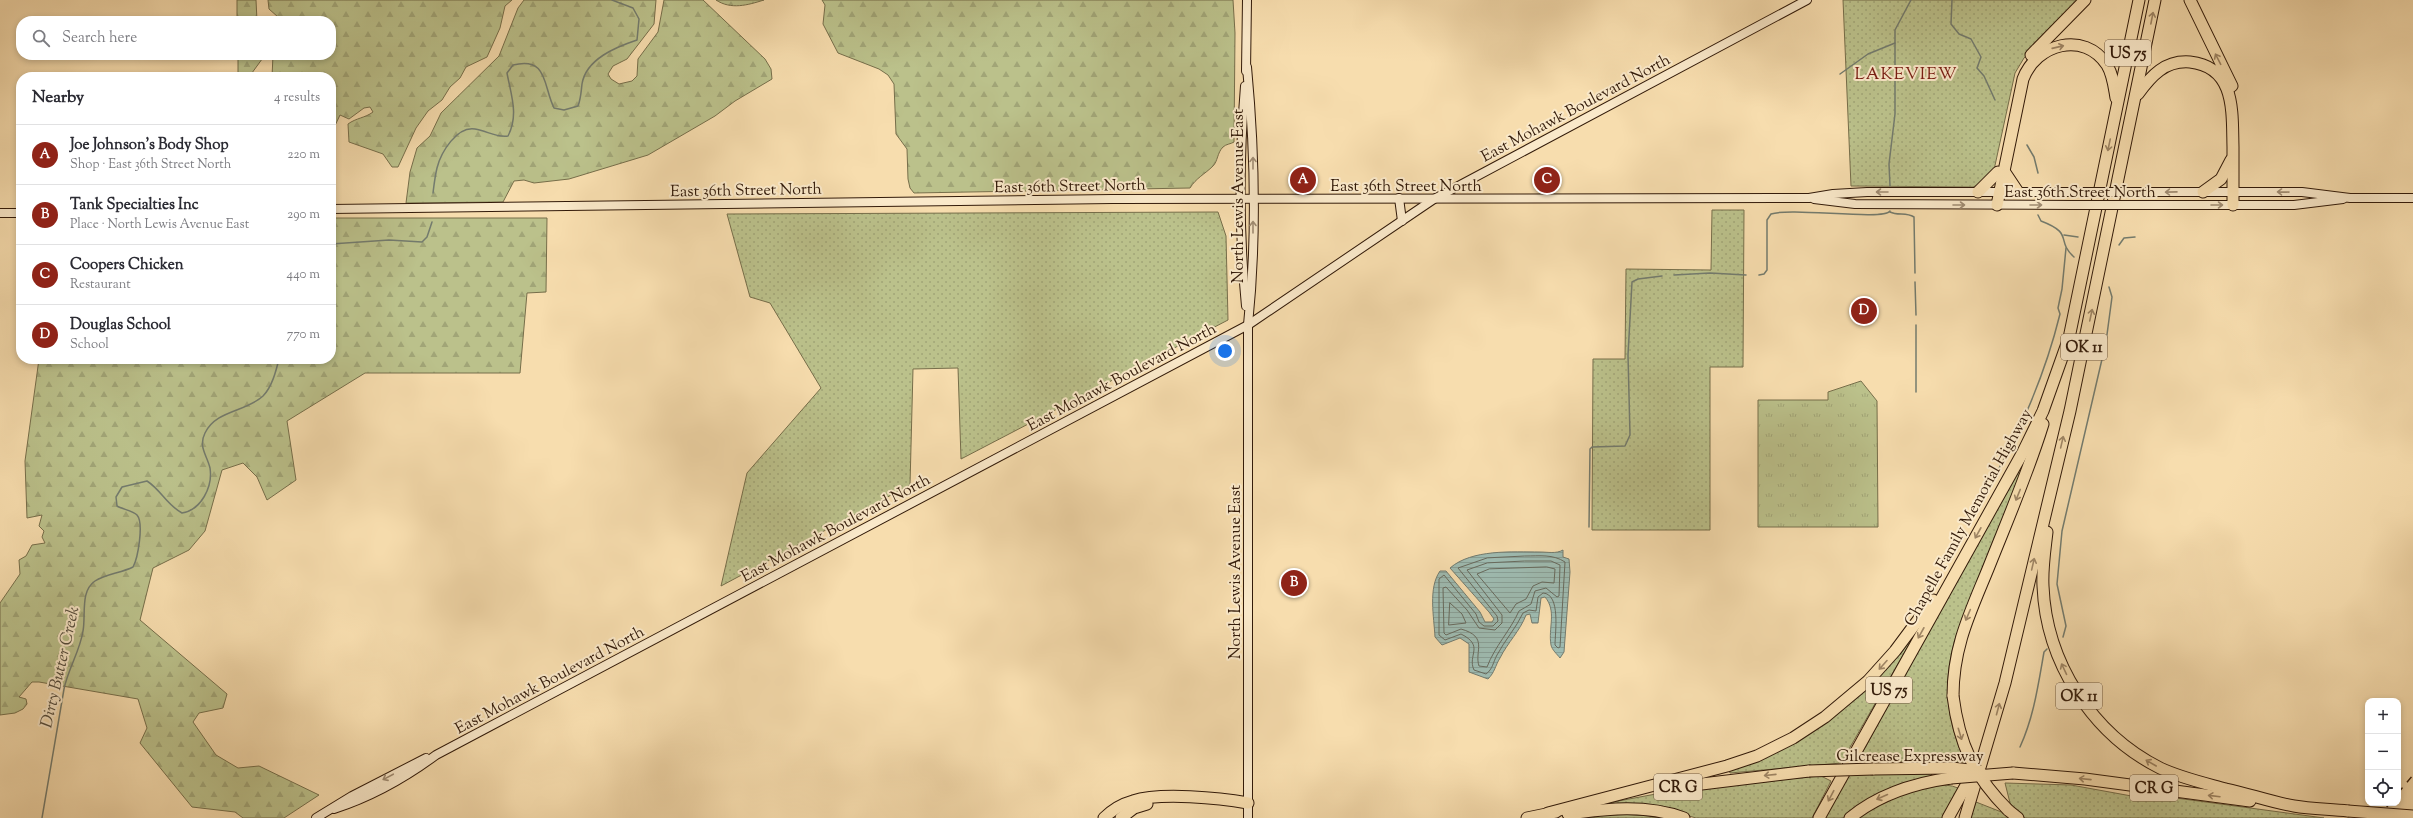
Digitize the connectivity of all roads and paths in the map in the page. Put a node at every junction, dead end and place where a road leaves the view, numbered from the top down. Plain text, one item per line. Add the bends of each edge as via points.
1 (1247, 0) edge
2 (1807, 0) edge
3 (2085, 0) edge
4 (2139, 0) edge
5 (2155, 0) edge
6 (2190, 0) edge
7 (1247, 67) junction
8 (2136, 97) junction
9 (2117, 106) junction
10 (2233, 158) junction
11 (2001, 171) junction
12 (2236, 191) junction
13 (1978, 192) junction
14 (1997, 192) junction
15 (2018, 192) junction
16 (2203, 192) junction
17 (1242, 198) junction
18 (1253, 198) junction
19 (1399, 198) junction
20 (1810, 198) junction
21 (2350, 198) junction
22 (2413, 198) edge
23 (1434, 199) junction
24 (1995, 205) junction
25 (2236, 205) junction
26 (336, 209) edge
27 (0, 213) edge
28 (16, 213) edge
29 (1402, 221) junction
30 (1248, 325) junction
31 (2062, 360) junction
32 (2054, 480) junction
33 (1961, 563) junction
34 (1988, 746) junction
35 (2013, 773) junction
36 (1248, 803) junction
37 (2294, 806) junction
38 (1548, 813) junction
39 (2413, 816) edge
40 (316, 818) edge
41 (1104, 818) edge
42 (1121, 818) edge
43 (1248, 818) edge
44 (1527, 818) edge
45 (1538, 818) edge
46 (1684, 818) edge
47 (1818, 818) edge
48 (1850, 818) edge
49 (1948, 818) edge
50 (1964, 818) edge
51 (2018, 818) edge

1 - 7 main road, North Lewis Avenue East
2 - 23 main road, East Mohawk Boulevard North
3 - 11 highway via 2023,66 2016,83
4 - 9 highway, Chapelle Family Memorial Highway / US 75
8 -> 5 highway, US 75
12 -> 6 highway via 2237,98
7 - 17 main road, North Lewis Avenue East via 1242,126
18 -> 7 main road, North Lewis Avenue East via 1253,127
8 - 10 highway, OK 11 via 2155,73 2170,64 2190,62 2212,71 2226,86 2232,101
32 -> 8 highway, OK 11
11 -> 9 highway, OK 11 via 2023,80 2032,62 2045,51 2071,45 2080,46 2096,54 2104,61 2112,75
9 -> 31 highway, Chapelle Family Memorial Highway / OK 11 via 2074,316
10 - 12 highway
10 - 16 highway via 2221,179
11 - 13 highway
11 - 14 highway, OK 11
11 - 15 highway
12 - 16 main road, East 36th Street North
21 -> 12 main road, East 36th Street North via 2302,192
12 - 25 highway
13 - 14 main road, East 36th Street North
13 -> 20 main road, East 36th Street North via 1852,193
14 - 15 main road, East 36th Street North
14 - 24 highway, OK 11
16 -> 15 main road, East 36th Street North, bridge
17 - 18 main road, East 36th Street North
17 - 26 main road, East 36th Street North
17 - 30 main road, North Lewis Avenue East via 1242,270
18 - 19 main road, East 36th Street North
30 -> 18 main road, North Lewis Avenue East via 1253,271
19 - 23 main road, East 36th Street North
19 - 29 main road
20 - 23 main road, East 36th Street North
20 -> 24 main road, East 36th Street North via 1855,204
21 - 22 main road, East 36th Street North
21 - 25 main road, East 36th Street North via 2322,203
23 - 29 main road, East Mohawk Boulevard North
24 -> 25 main road, East 36th Street North, bridge
27 - 28 main road
29 - 30 main road, East Mohawk Boulevard North
30 - 36 main road, North Lewis Avenue East
30 - 40 main road, East Mohawk Boulevard North via 436,755 392,783
31 -> 33 highway, Chapelle Family Memorial Highway / US 75 via 2027,445
31 -> 51 highway, OK 11, bridge via 2032,459 1962,630 1954,661 1953,696 1957,725 1971,762 1985,785
34 -> 32 highway
37 -> 32 highway, OK 11 via 2187,779 2161,768 2124,745 2106,729 2085,704 2068,678 2058,656 2044,603 2043,565
33 -> 38 highway via 1882,666 1854,694 1793,738 1756,756 1727,766
33 -> 47 highway, Chapelle Family Memorial Highway / US 75
34 - 49 highway
34 - 50 highway
37 -> 35 highway, Gilcrease Expressway / CR G via 2085,779
35 -> 38 highway, Gilcrease Expressway / CR G, bridge via 1930,768 1809,771 1677,787
35 -> 48 highway, bridge via 1937,780 1894,792 1876,800
36 - 41 highway via 1227,799 1151,798 1124,804
36 - 42 highway via 1147,804 1134,808
36 - 43 main road, North Lewis Avenue East
37 - 39 highway, OK 11, bridge
38 - 44 highway, Gilcrease Expressway / CR G
45 - 46 highway via 1623,808 1655,810

